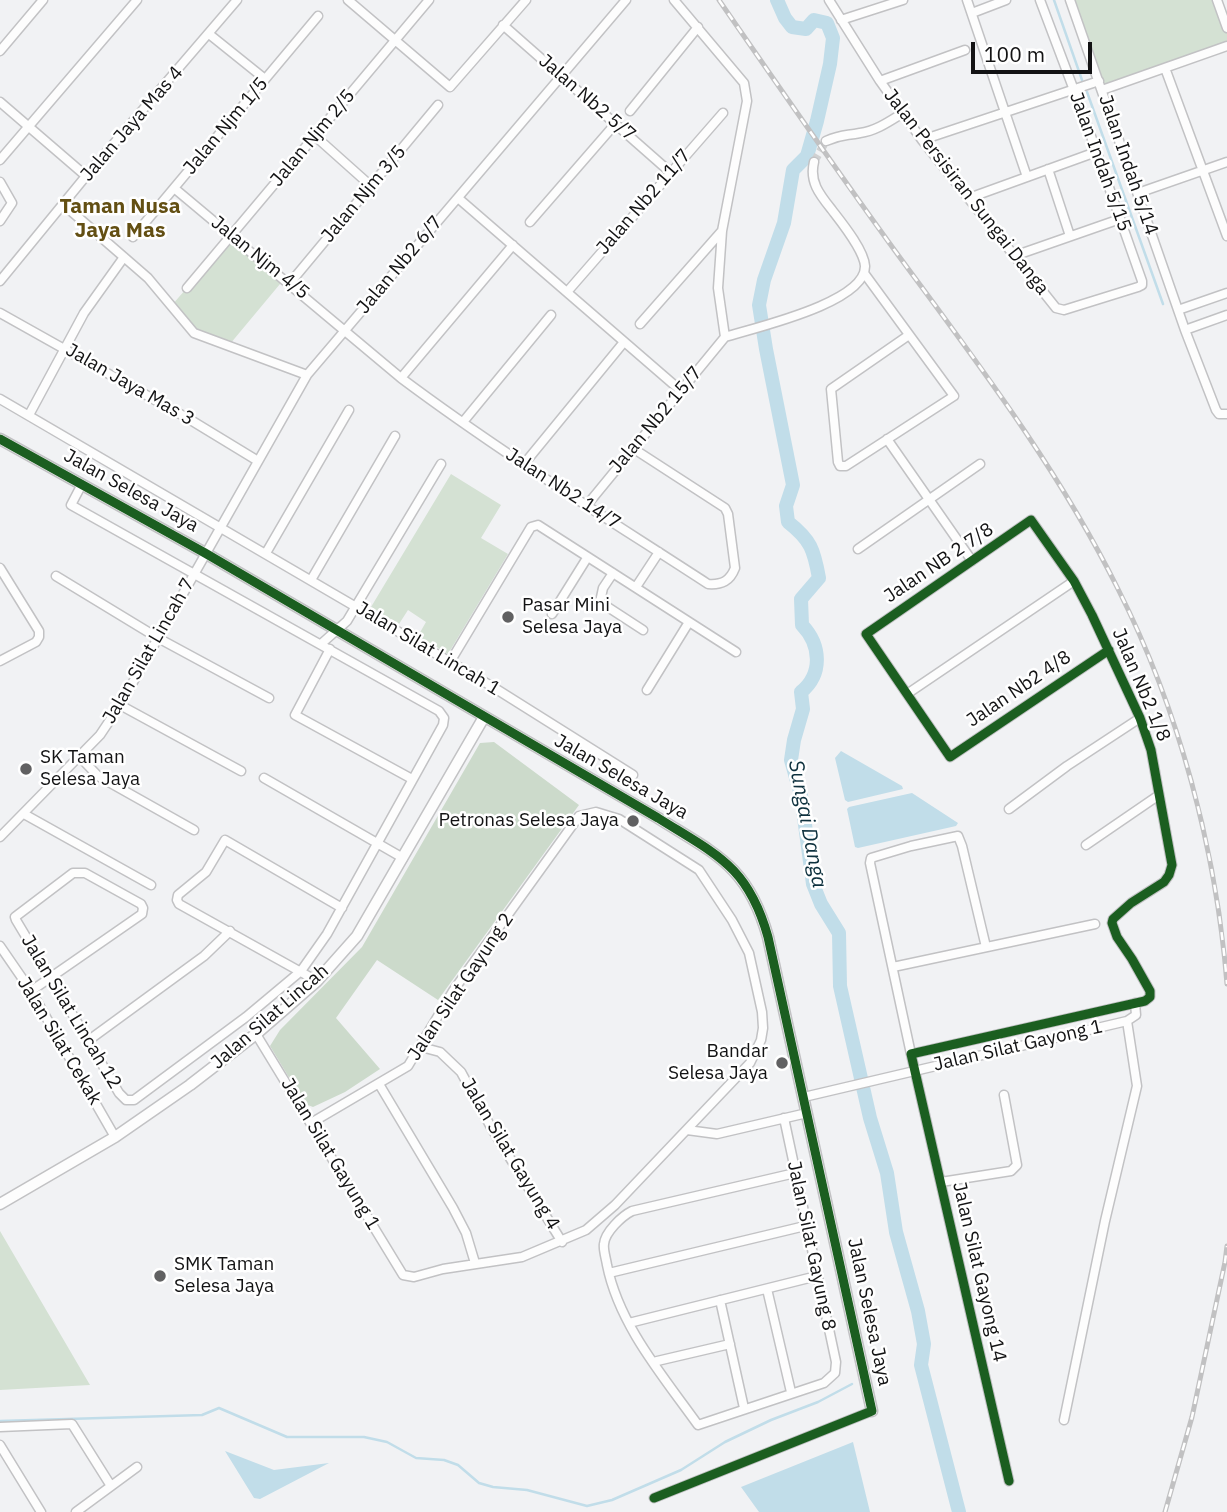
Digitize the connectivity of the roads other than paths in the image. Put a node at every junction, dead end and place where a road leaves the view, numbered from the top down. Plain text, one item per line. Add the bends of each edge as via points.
1 (43, 0) edge
2 (137, 0) edge
3 (237, 0) edge
4 (348, 0) edge
5 (429, 0) edge
6 (526, 0) edge
7 (626, 0) edge
8 (674, 0) edge
9 (829, 0) edge
10 (903, 0) edge
11 (967, 0) edge
12 (1006, 0) edge
13 (1040, 0) edge
14 (1070, 0) edge
15 (1217, 0) edge
16 (972, 13) junction
17 (318, 16) dead end
18 (841, 20) junction
19 (503, 25) junction
20 (698, 27) junction
21 (1227, 28) edge
22 (209, 34) junction
23 (395, 40) junction
24 (1227, 46) edge
25 (965, 50) dead end
26 (0, 51) edge
27 (1165, 68) junction
28 (561, 76) junction
29 (265, 79) junction
30 (880, 80) junction
31 (1100, 86) junction
32 (1074, 90) junction
33 (0, 102) edge
34 (438, 105) dead end
35 (630, 111) dead end
36 (1004, 111) junction
37 (723, 113) dead end
38 (903, 113) junction
39 (616, 123) junction
40 (30, 128) junction
41 (315, 136) junction
42 (922, 140) junction
43 (827, 141) dead end
44 (1096, 152) junction
45 (0, 160) edge
46 (814, 162) tunnel mouth
47 (1227, 162) edge
48 (1048, 170) junction
49 (1203, 170) junction
50 (670, 172) junction
51 (86, 176) junction
52 (1027, 177) junction
53 (0, 182) edge
54 (371, 186) junction
55 (174, 188) junction
56 (1138, 193) junction
57 (458, 198) junction
58 (969, 198) junction
59 (64, 205) junction
60 (1120, 219) junction
61 (0, 221) edge
62 (530, 222) dead end
63 (722, 231) junction
64 (232, 236) junction
65 (1070, 236) junction
66 (1227, 236) edge
67 (133, 237) dead end
68 (513, 245) junction
69 (1014, 256) junction
70 (124, 257) junction
71 (864, 273) junction
72 (0, 281) edge
73 (290, 283) junction
74 (187, 288) dead end
75 (567, 292) junction
76 (1227, 293) edge
77 (1060, 310) joint
78 (1178, 310) junction
79 (0, 313) edge
80 (551, 315) dead end
81 (1227, 315) edge
82 (640, 324) dead end
83 (345, 330) junction
84 (1185, 330) junction
85 (909, 335) junction
86 (725, 337) junction
87 (624, 342) junction
88 (65, 348) junction
89 (307, 375) junction
90 (401, 378) junction
91 (680, 390) junction
92 (0, 399) edge
93 (349, 410) dead end
94 (1223, 414) edge
95 (29, 415) junction
96 (463, 422) junction
97 (395, 436) dead end
98 (0, 439) edge
99 (887, 439) junction
100 (634, 449) junction
101 (258, 461) junction
102 (441, 464) dead end
103 (524, 464) junction
104 (980, 464) dead end
105 (82, 484) junction
106 (929, 499) junction
107 (587, 505) junction
108 (1031, 520) joint
109 (220, 526) junction
110 (858, 549) dead end
111 (659, 552) junction
112 (205, 553) junction
113 (265, 553) junction
114 (587, 558) junction
115 (972, 561) junction
116 (0, 568) edge
117 (194, 572) junction
118 (613, 573) junction
119 (56, 576) dead end
120 (311, 580) junction
121 (1074, 581) junction
122 (636, 587) junction
123 (356, 606) junction
124 (552, 614) dead end
125 (689, 622) junction
126 (336, 628) junction
127 (642, 631) dead end
128 (158, 638) junction
129 (321, 644) junction
130 (330, 649) junction
131 (1108, 650) junction
132 (736, 652) dead end
133 (0, 661) edge
134 (450, 662) junction
135 (647, 690) dead end
136 (907, 694) junction
137 (269, 698) dead end
138 (120, 705) junction
139 (484, 717) junction
140 (1140, 718) junction
141 (79, 756) junction
142 (241, 771) dead end
143 (633, 775) dead end
144 (264, 778) dead end
145 (412, 779) junction
146 (1159, 794) junction
147 (1009, 809) dead end
148 (24, 814) junction
149 (194, 830) dead end
150 (0, 837) edge
151 (378, 842) junction
152 (1086, 845) dead end
153 (404, 858) junction
154 (151, 885) dead end
155 (342, 908) junction
156 (1095, 924) dead end
157 (230, 931) junction
158 (0, 946) edge
159 (986, 947) junction
160 (893, 967) junction
161 (301, 971) junction
162 (51, 977) junction
163 (317, 981) junction
164 (31, 991) junction
165 (1135, 1003) junction
166 (1127, 1021) junction
167 (256, 1034) junction
168 (89, 1040) junction
169 (421, 1047) junction
170 (911, 1054) junction
171 (914, 1071) junction
172 (379, 1084) junction
173 (1004, 1095) dead end
174 (804, 1097) junction
175 (807, 1113) junction
176 (784, 1118) junction
177 (311, 1123) junction
178 (687, 1130) junction
179 (115, 1136) junction
180 (795, 1173) junction
181 (941, 1182) junction
182 (0, 1205) edge
183 (805, 1226) junction
184 (562, 1242) junction
185 (475, 1263) junction
186 (609, 1273) junction
187 (817, 1276) junction
188 (767, 1289) junction
189 (720, 1300) junction
190 (629, 1323) junction
191 (730, 1344) junction
192 (653, 1362) junction
193 (791, 1392) junction
194 (744, 1408) junction
195 (873, 1410) joint
196 (1064, 1420) dead end
197 (0, 1427) edge
198 (0, 1445) edge
199 (137, 1467) dead end
200 (1009, 1481) dead end
201 (111, 1486) junction
202 (654, 1498) dead end
203 (41, 1512) edge
204 (76, 1512) edge

1 - 26 street
2 - 40 street
3 - 22 street, Jalan Jaya Mas 4
4 - 23 street
5 - 23 street, Jalan Njm 2/5
6 - 19 street
7 - 28 street, Jalan Nb2 6/7
8 - 20 street
9 - 18 street, Jalan Persisiran Sungai Danga
10 - 18 street
11 - 16 street
12 - 16 street
13 - 32 street, Jalan Indah 5/15
14 - 31 street, Jalan Indah 5/14
15 - 21 street
16 - 36 street
17 - 29 street, Jalan Njm 1/5
18 - 30 street, Jalan Persisiran Sungai Danga
19 - 23 street via 450,87
19 - 28 street, Jalan Nb2 5/7
20 - 35 street
20 - 63 street via 747,91
22 - 29 street
22 - 51 street, Jalan Jaya Mas 4
23 - 41 street, Jalan Njm 2/5
24 - 27 street
25 - 30 street
27 - 31 street
27 - 49 street
28 - 39 street, Jalan Nb2 5/7
28 - 57 street, Jalan Nb2 6/7
29 - 55 street, Jalan Njm 1/5
30 - 38 street, Jalan Persisiran Sungai Danga
31 - 32 street
31 - 56 street, Jalan Indah 5/14
32 - 36 street
32 - 44 street, Jalan Indah 5/15
33 - 40 street
34 - 54 street, Jalan Njm 3/5
36 - 42 street
36 - 52 street
37 - 50 street, Jalan Nb2 11/7
38 - 42 street, Jalan Persisiran Sungai Danga
38 - 43 street via 877,128
39 - 50 street, Jalan Nb2 5/7
39 - 62 street
40 - 45 street
40 - 51 street
41 - 54 street
41 - 64 street, Jalan Njm 2/5
42 - 58 street, Jalan Persisiran Sungai Danga
44 - 48 street
44 - 60 street, Jalan Indah 5/15
46 - 71 street via 814,184 863,257
47 - 49 street
48 - 52 street
48 - 65 street
49 - 56 street
49 - 66 street
50 - 75 street, Jalan Nb2 11/7
51 - 59 street, Jalan Jaya Mas 4
52 - 58 street
53 - 61 street via 12,203
54 - 73 street, Jalan Njm 3/5
55 - 64 street, Jalan Njm 4/5
55 - 67 street, Jalan Njm 1/5
56 - 78 street, Jalan Indah 5/14
57 - 68 street
57 - 83 street, Jalan Nb2 6/7
58 - 69 street, Jalan Persisiran Sungai Danga
59 - 70 street
59 - 72 street, Jalan Jaya Mas 4
60 - 65 street
60 - 77 street, Jalan Indah 5/15 via 1142,285
63 - 82 street
63 - 86 street via 718,288
64 - 73 street, Jalan Njm 4/5
64 - 74 street, Jalan Njm 2/5
65 - 69 street
68 - 75 street
68 - 90 street
69 - 77 street, Jalan Persisiran Sungai Danga
70 - 88 street
70 - 89 street via 194,333
71 - 85 street
71 - 86 street via 857,284 816,310
73 - 83 street, Jalan Njm 4/5
75 - 87 street
76 - 78 street
78 - 84 street, Jalan Indah 5/14
79 - 88 street, Jalan Jaya Mas 3
80 - 96 street
81 - 84 street
83 - 89 street, Jalan Nb2 6/7
83 - 90 street, Jalan Nb2 14/7
84 - 94 street, Jalan Indah 5/14
85 - 99 street via 954,396
85 - 99 street via 831,389 840,466
86 - 91 street, Jalan Nb2 15/7
87 - 91 street
87 - 103 street
88 - 95 street
88 - 101 street, Jalan Jaya Mas 3
89 - 101 street, Jalan Nb2 6/7
90 - 96 street, Jalan Nb2 14/7
91 - 100 street, Jalan Nb2 15/7
92 - 95 street, Jalan Silat Lincah 1
93 - 113 street
95 - 109 street, Jalan Silat Lincah 1
96 - 103 street, Jalan Nb2 14/7
97 - 120 street
98 - 105 street, Jalan Selesa Jaya
99 - 106 street
100 - 107 street, Jalan Nb2 15/7
100 - 111 street, Jalan Nb2 14/7 via 725,508 735,568 723,583 708,584
101 - 109 street, Jalan Nb2 6/7
102 - 123 street
103 - 107 street, Jalan Nb2 14/7
104 - 106 street
105 - 112 street, Jalan Selesa Jaya
105 - 117 street via 71,505
106 - 110 street
106 - 115 street
107 - 111 street, Jalan Nb2 14/7
108 - 115 street, Jalan NB 2 7/8
108 - 121 street, Jalan Nb2 1/8
109 - 112 street, Jalan Nb2 6/7
109 - 113 street, Jalan Silat Lincah 1
111 - 122 street
112 - 117 street, Jalan Silat Lincah 7
112 - 126 street, Jalan Selesa Jaya
113 - 120 street, Jalan Silat Lincah 1
114 - 118 street
114 - 124 street
114 - 134 street via 538,525 531,527
115 - 136 street, Jalan NB 2 7/8 via 866,634
116 - 133 street via 39,631 36,642
117 - 128 street, Jalan Silat Lincah 7
117 - 129 street
118 - 122 street
118 - 127 street via 600,603
119 - 128 street
120 - 123 street, Jalan Silat Lincah 1
121 - 131 street, Jalan Nb2 1/8
121 - 136 street
122 - 125 street
123 - 126 street
123 - 134 street, Jalan Silat Lincah 1
125 - 132 street
125 - 135 street
126 - 129 street
126 - 139 street, Jalan Selesa Jaya
128 - 137 street
128 - 138 street, Jalan Silat Lincah 7
129 - 130 street
130 - 145 street via 444,718
130 - 145 street via 295,715
131 - 136 street, Jalan Nb2 4/8 via 950,757
131 - 140 street, Jalan Nb2 1/8
134 - 143 street, Jalan Silat Lincah 1
138 - 141 street, Jalan Silat Lincah 7
138 - 142 street
139 - 153 street, Jalan Silat Lincah
139 - 174 street, Jalan Selesa Jaya via 712,851 742,879 763,918
140 - 146 street, Jalan Nb2 1/8
140 - 147 street
141 - 148 street, Jalan Silat Lincah 7
141 - 149 street via 98,776
144 - 151 street
145 - 151 street
146 - 152 street
146 - 165 street, Jalan Nb2 1/8 via 1172,865 1169,875 1112,923 1150,991 1150,997
148 - 150 street, Jalan Silat Lincah 7
148 - 154 street
151 - 153 street
151 - 155 street
153 - 163 street, Jalan Silat Lincah via 357,936
155 - 157 street via 225,840 206,872 177,900
155 - 161 street
156 - 159 street
157 - 161 street
157 - 168 street via 204,956
158 - 164 street, Jalan Silat Cekak
159 - 160 street
159 - 160 street, Jalan Silat Gayong 14 via 961,840 954,836 871,858
160 - 170 street, Jalan Silat Gayong 14
161 - 163 street
161 - 168 street, Jalan Silat Lincah 12 via 134,1100 119,1093
162 - 162 street, Jalan Silat Lincah 12 via 142,914 144,908 79,872 73,873 15,917
162 - 164 street
162 - 168 street, Jalan Silat Lincah 12
163 - 167 street, Jalan Silat Lincah
164 - 179 street, Jalan Silat Cekak
165 - 166 street, Jalan Silat Gayong 1 via 1136,1016
165 - 170 street
166 - 171 street, Jalan Silat Gayong 1
166 - 196 street via 1138,1086
167 - 177 street, Jalan Silat Gayung 1
167 - 179 street, Jalan Silat Lincah
169 - 172 street, Jalan Silat Gayung 2 via 408,1066
169 - 178 street, Jalan Silat Gayung 2 via 453,991 579,816 596,812 619,819 699,870 749,953 762,1012 761,1040 750,1063
169 - 184 street, Jalan Silat Gayung 4 via 440,1052 461,1072
170 - 171 street, Jalan Silat Gayong 14
171 - 174 street, Jalan Silat Gayong 1
171 - 181 street, Jalan Silat Gayong 14
172 - 177 street, Jalan Silat Gayung 2
172 - 185 street via 453,1208
173 - 181 street via 1017,1165 1011,1171
174 - 175 street, Jalan Selesa Jaya
175 - 176 street
175 - 195 street, Jalan Selesa Jaya
176 - 178 street via 717,1134
176 - 180 street, Jalan Silat Gayung 8
177 - 185 street, Jalan Silat Gayung 1 via 403,1275 414,1277
178 - 184 street via 615,1206 586,1230
179 - 182 street, Jalan Silat Lincah
180 - 183 street, Jalan Silat Gayung 8
180 - 186 street via 632,1211 606,1237
181 - 200 street, Jalan Silat Gayong 14
183 - 186 street
183 - 187 street, Jalan Silat Gayung 8
184 - 185 street via 522,1257
186 - 190 street via 612,1290
187 - 188 street
187 - 193 street, Jalan Silat Gayung 8 via 835,1373 824,1383
188 - 189 street
188 - 193 street
189 - 190 street
189 - 191 street
190 - 192 street
191 - 192 street
191 - 194 street
192 - 194 street via 698,1425
193 - 194 street
195 - 202 street
197 - 201 street via 72,1424
198 - 203 street
199 - 201 street
201 - 204 street

